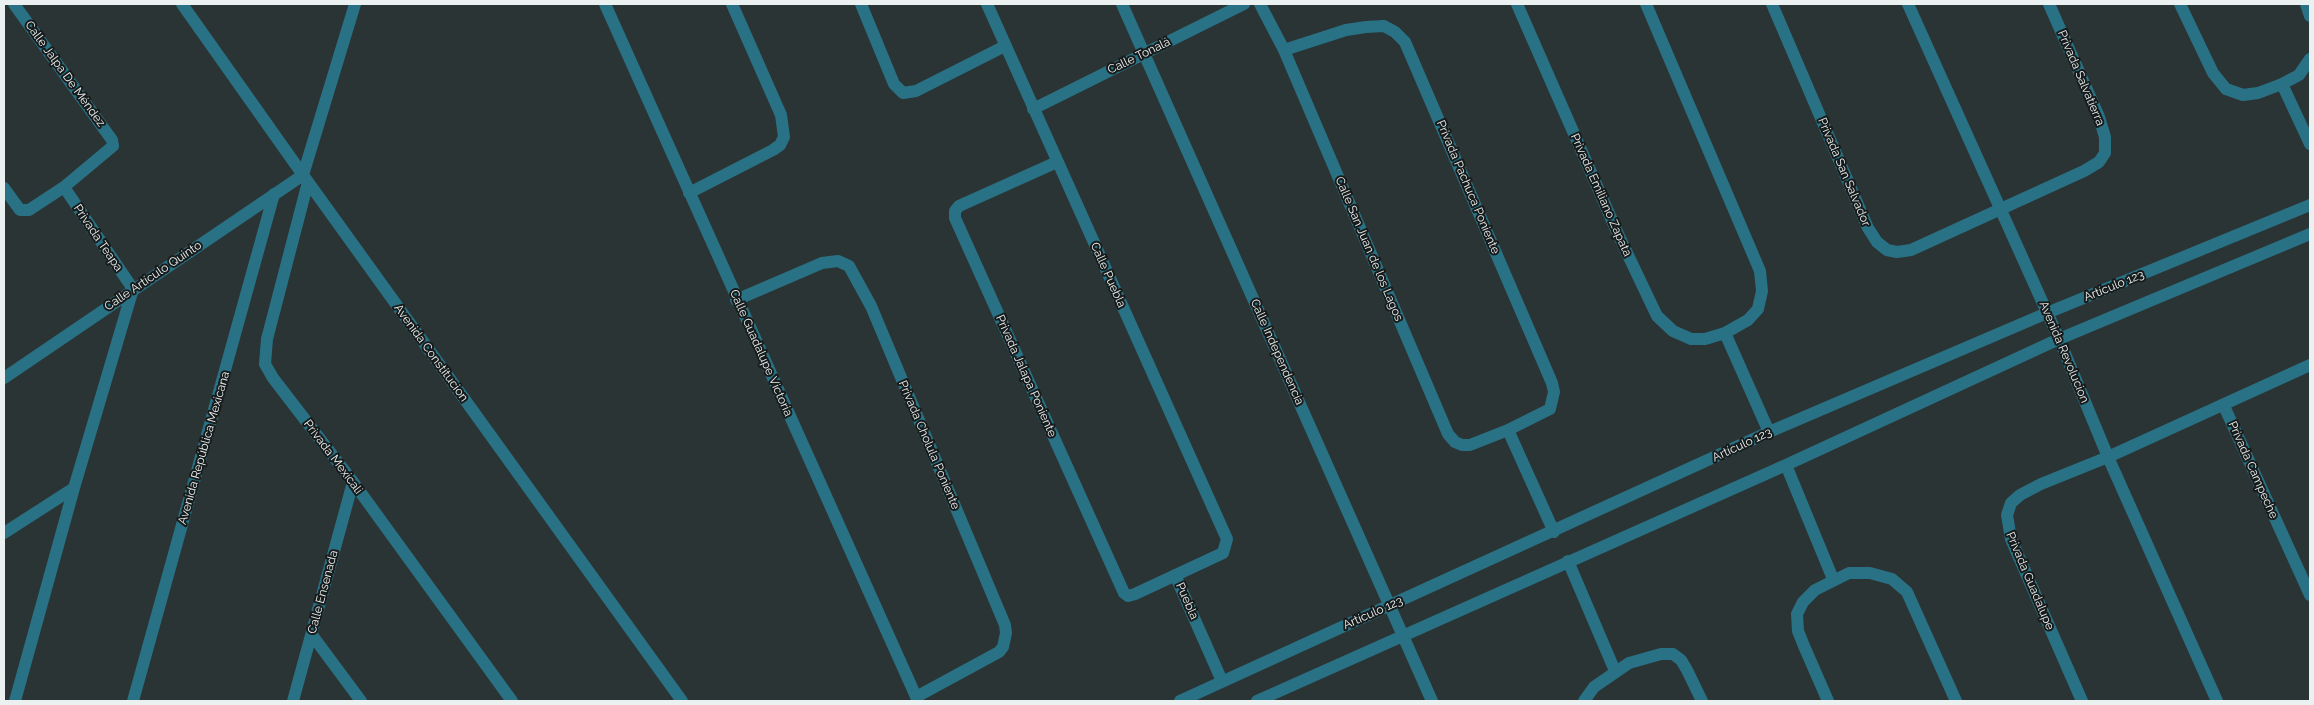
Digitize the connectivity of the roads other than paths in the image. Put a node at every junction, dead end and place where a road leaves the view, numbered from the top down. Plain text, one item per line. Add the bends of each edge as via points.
1 (14, 4) edge
2 (182, 4) edge
3 (355, 4) edge
4 (605, 4) edge
5 (732, 4) edge
6 (861, 4) edge
7 (987, 4) edge
8 (1122, 4) edge
9 (1244, 4) edge
10 (1260, 4) edge
11 (1517, 4) edge
12 (1646, 4) edge
13 (1772, 4) edge
14 (1908, 4) edge
15 (2049, 4) edge
16 (2180, 4) edge
17 (2306, 4) edge
18 (2310, 16) edge
19 (1005, 46) junction
20 (1284, 50) junction
21 (1144, 53) junction
22 (2310, 59) edge
23 (2282, 84) junction
24 (1033, 108) junction
25 (2310, 144) edge
26 (1056, 162) junction
27 (306, 179) junction
28 (64, 187) junction
29 (4, 188) edge
30 (274, 194) junction
31 (689, 194) junction
32 (2310, 205) edge
33 (2000, 210) junction
34 (2310, 234) edge
35 (132, 289) junction
36 (736, 300) junction
37 (2047, 313) junction
38 (1725, 333) junction
39 (2060, 339) junction
40 (2310, 365) edge
41 (4, 378) edge
42 (2224, 406) junction
43 (1508, 430) junction
44 (1769, 432) junction
45 (2108, 457) junction
46 (1786, 465) junction
47 (353, 482) junction
48 (74, 488) junction
49 (1554, 532) junction
50 (4, 533) edge
51 (1226, 547) joint
52 (1568, 561) junction
53 (1175, 575) junction
54 (1833, 579) junction
55 (2310, 595) edge
56 (1390, 606) junction
57 (312, 634) junction
58 (1402, 635) junction
59 (1615, 670) junction
60 (1222, 682) junction
61 (917, 699) edge
62 (15, 701) edge
63 (133, 701) edge
64 (293, 701) edge
65 (361, 701) edge
66 (512, 701) edge
67 (682, 701) edge
68 (1180, 701) edge
69 (1257, 701) edge
70 (1432, 701) edge
71 (1584, 701) edge
72 (1702, 701) edge
73 (1828, 701) edge
74 (1956, 701) edge
75 (2082, 701) edge
76 (2217, 701) edge

1 - 28 street, Calle Jalpa De Méndez via 112,140 113,146
2 - 27 street, Avenida Constitucion
3 - 27 street
4 - 31 street, Calle Guadalupe Victoria
5 - 31 street via 781,114 784,137 773,150
6 - 19 street via 894,84 903,93 916,92
7 - 19 street, Calle Puebla
8 - 21 street, Calle Independencia
9 - 21 street, Calle Tonalá
10 - 20 street, Calle San Juan de los Lagos
11 - 38 street, Privada Emiliano Zapata via 1657,316 1673,331 1691,339
12 - 38 street, Privada Emiliano Zapata via 1760,271 1762,291 1758,309 1748,320
13 - 33 street, Privada San Salvador via 1868,228 1877,242 1886,250 1912,250
14 - 33 street, Avenida Revolucion
15 - 33 street, Privada Salvatierra via 2099,117 2105,137 2105,153 2099,162 2084,172
16 - 23 street via 2214,73 2226,89 2243,95
17 - 18 street
19 - 24 street, Calle Puebla
20 - 43 street, Calle San Juan de los Lagos via 1448,434 1455,442 1470,445
20 - 43 street, Privada Pachuca Poniente via 1346,30 1366,27 1384,26 1405,42 1552,383 1554,392 1550,409
21 - 24 street, Calle Tonalá
21 - 56 street, Calle Independencia
22 - 23 street via 2299,75
23 - 25 street
24 - 26 street, Calle Puebla
26 - 51 street, Calle Puebla via 1227,539
26 - 53 street, Privada Jalapa Poniente via 959,206 955,218 1124,593 1128,596 1135,594
27 - 30 street, Calle Artículo Quinto
27 - 47 street, Privada Mexicali via 266,338 265,364 272,378
27 - 67 street, Avenida Constitucion
28 - 29 street via 23,211
28 - 35 street, Privada Teapa
30 - 35 street, Calle Artículo Quinto
30 - 63 street, Avenida República Mexicana
31 - 36 street, Calle Guadalupe Victoria
32 - 37 street, Artículo 123
33 - 37 street, Avenida Revolucion
34 - 39 street
35 - 41 street, Calle Artículo Quinto
35 - 48 street
36 - 61 street, Calle Guadalupe Victoria
36 - 61 street, Privada Cholula Poniente via 822,263 838,261 849,266 870,306 1005,624 1003,647 999,652
37 - 39 street, Avenida Revolucion
37 - 44 street, Artículo 123
38 - 44 street
39 - 45 street, Avenida Revolucion
39 - 46 street
40 - 42 street
42 - 45 street, Privada Campeche
42 - 55 street, Privada Campeche
43 - 49 street
44 - 49 street, Artículo 123
45 - 75 street, Privada Guadalupe via 2020,495 2011,503 2007,515 2011,539
45 - 76 street, Avenida Revolucion
46 - 52 street
46 - 54 street
47 - 57 street, Calle Ensenada
47 - 66 street, Privada Mexicali
48 - 50 street
48 - 62 street
49 - 56 street, Artículo 123
51 - 53 street, Puebla via 1223,553
52 - 58 street
52 - 59 street
53 - 60 street, Puebla
54 - 73 street via 1802,602 1797,614 1801,639
54 - 74 street via 1849,573 1870,573 1892,579 1907,592
56 - 58 street, Calle Independencia
56 - 60 street, Artículo 123
57 - 64 street, Calle Ensenada
57 - 65 street
58 - 69 street
58 - 70 street, Calle Independencia
59 - 71 street via 1594,687
59 - 72 street via 1643,658 1673,654 1681,660
60 - 68 street, Artículo 123

